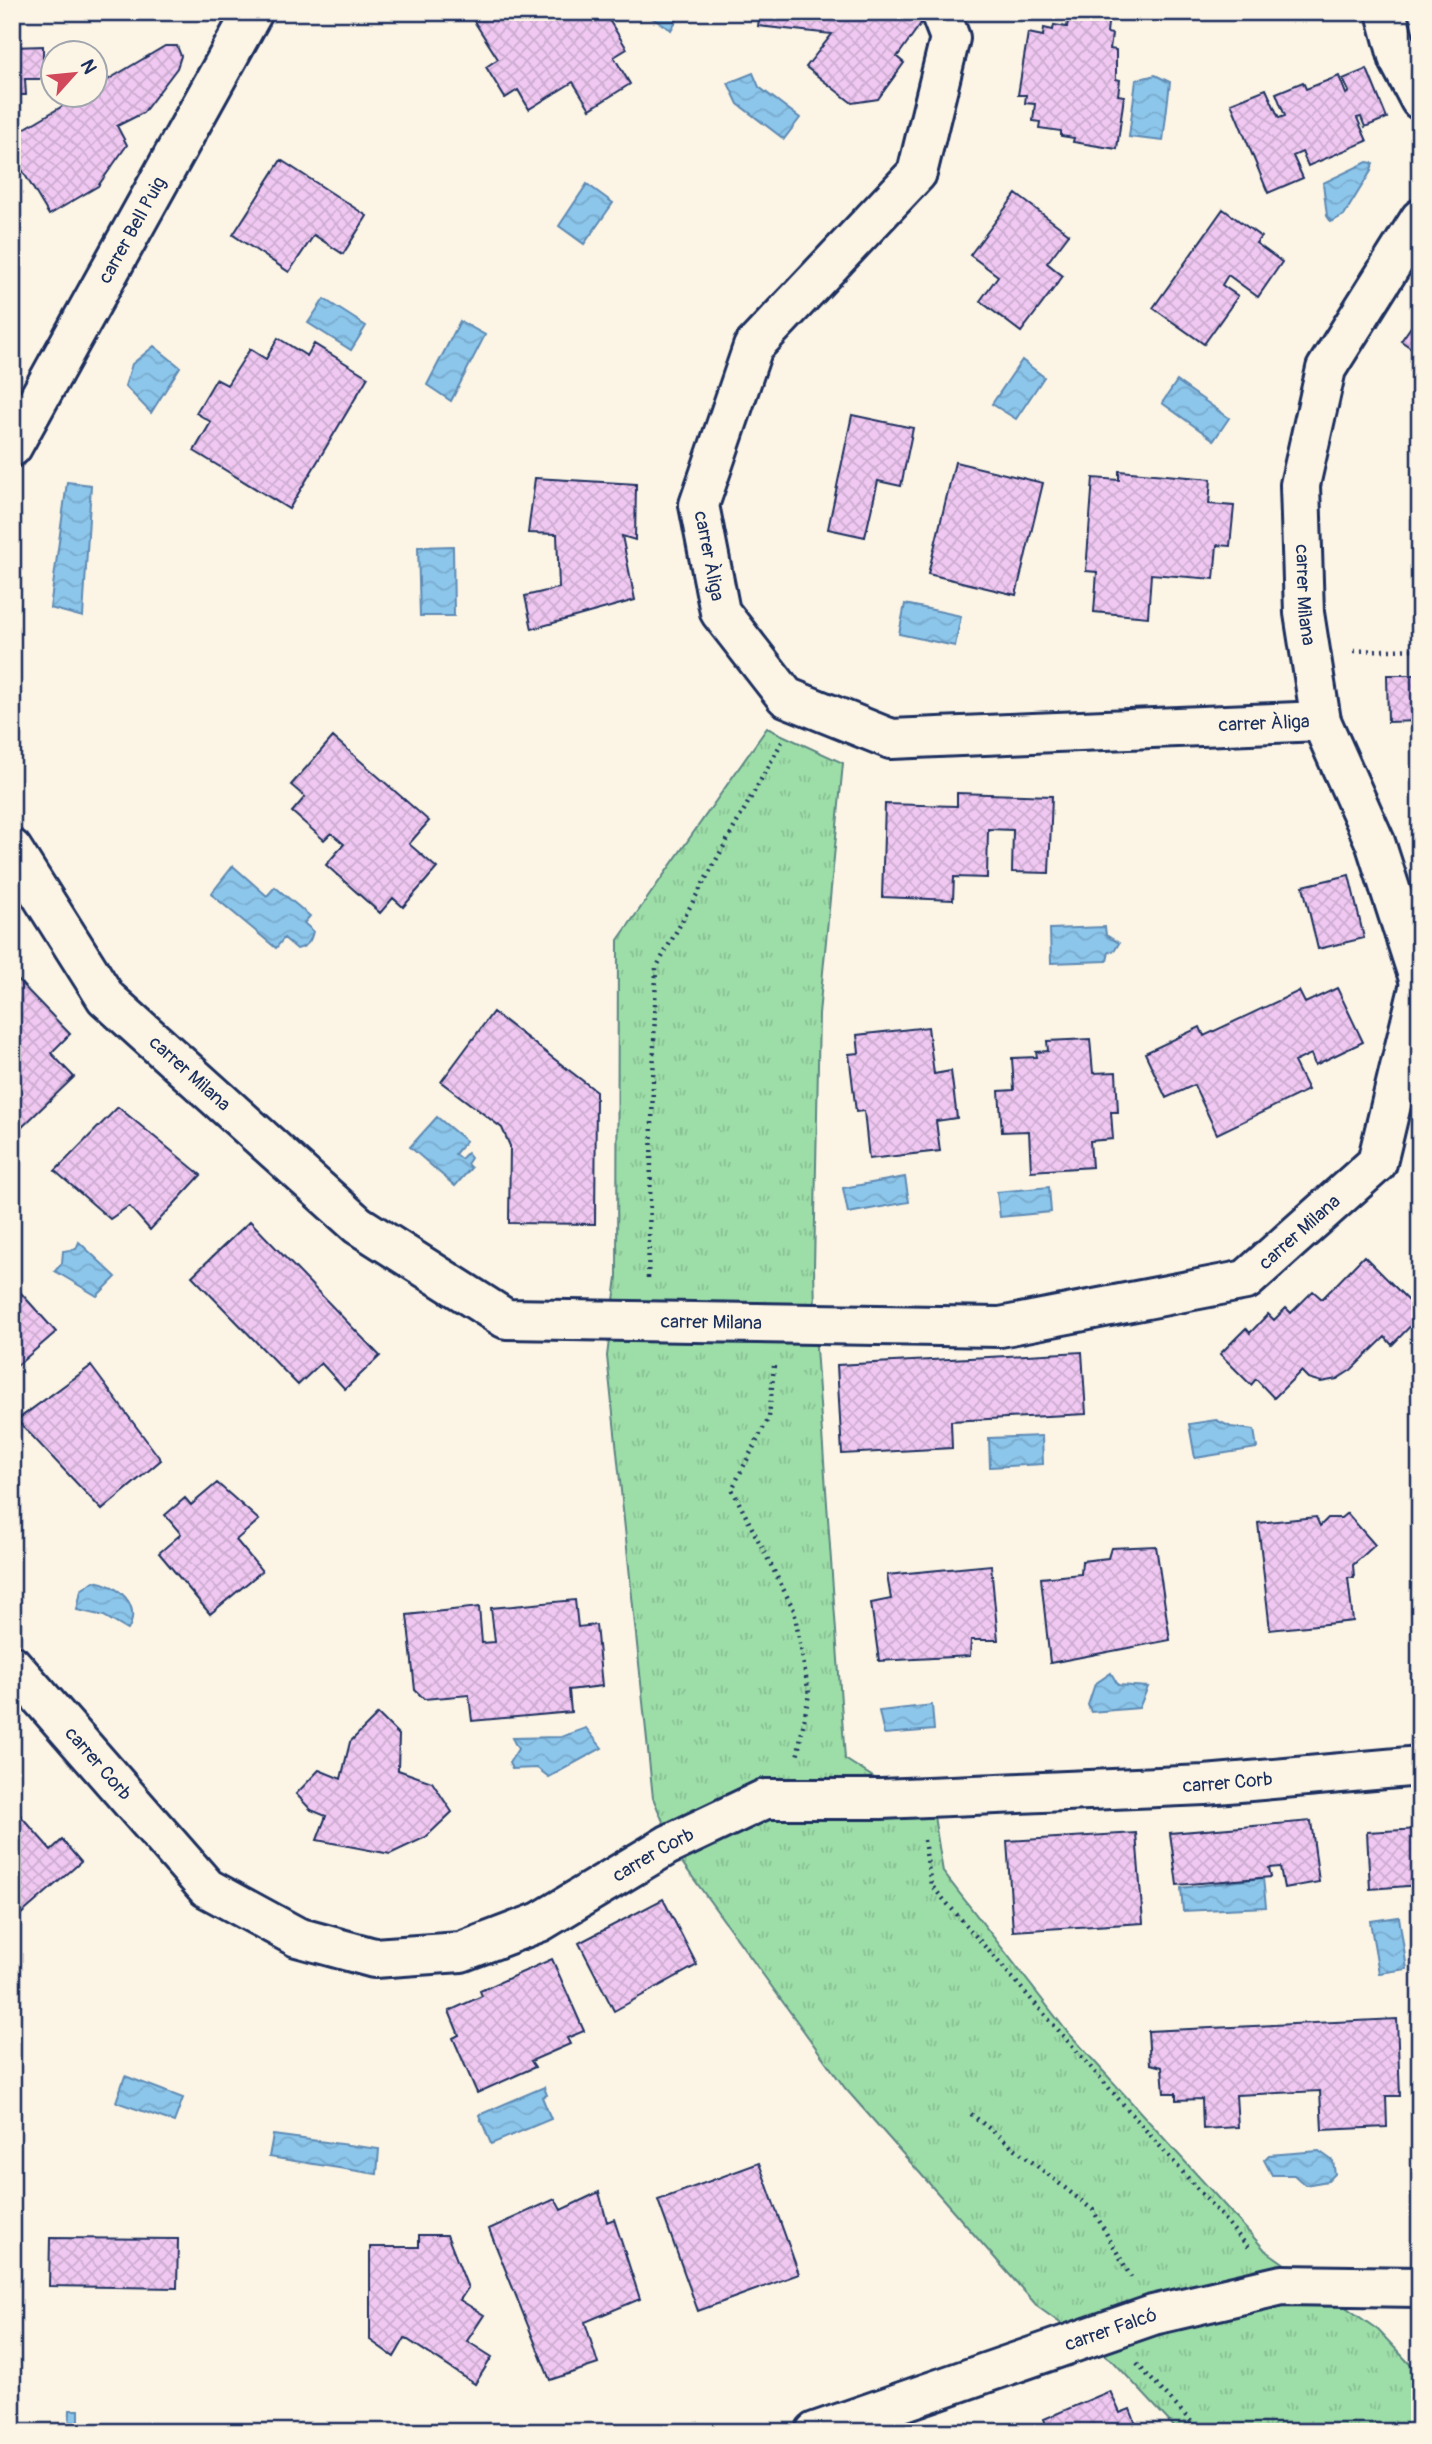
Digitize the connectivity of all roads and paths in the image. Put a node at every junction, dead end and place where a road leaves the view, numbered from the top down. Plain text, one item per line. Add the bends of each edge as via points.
1 (253, 12) edge
2 (940, 12) edge
3 (1386, 12) edge
4 (1420, 100) edge
5 (1420, 219) edge
6 (12, 447) edge
7 (1420, 649) edge
8 (1310, 653) junction
9 (1321, 721) junction
10 (785, 736) dead end
11 (12, 849) edge
12 (1420, 983) edge
13 (646, 1321) junction
14 (779, 1323) junction
15 (12, 1665) edge
16 (1420, 1766) edge
17 (916, 1798) junction
18 (765, 1799) junction
19 (971, 2114) dead end
20 (1282, 2286) junction
21 (1420, 2287) edge
22 (1153, 2315) junction
23 (1106, 2331) junction
24 (815, 2432) edge
25 (1200, 2432) edge

1 - 6 street, carrer Bell Puig
2 - 9 street, carrer Àliga via 950,38 918,173 753,347 699,505 720,612 786,697 891,739
3 - 4 street via 1399,60
5 - 8 street, carrer Milana via 1326,369 1300,485 1304,613
7 - 8 path
8 - 9 street, carrer Milana
9 - 12 street, carrer Milana via 1376,842
10 - 13 path via 656,968
11 - 13 street, carrer Milana via 106,998 358,1226 506,1320
12 - 14 street, carrer Milana via 1377,1163 1246,1280 1000,1326
13 - 14 street, carrer Milana
14 - 18 path via 769,1417 732,1489 794,1610 809,1695 796,1760
15 - 18 street, carrer Corb via 207,1888 297,1937 374,1958 461,1952 540,1922 668,1845
16 - 17 street, carrer Corb via 1205,1785
17 - 18 street, carrer Corb
17 - 20 path via 931,1885
19 - 22 path via 1093,2210
20 - 21 street, carrer Falcó
20 - 22 street, carrer Falcó
22 - 23 street, carrer Falcó
23 - 24 street, carrer Falcó
23 - 25 path

